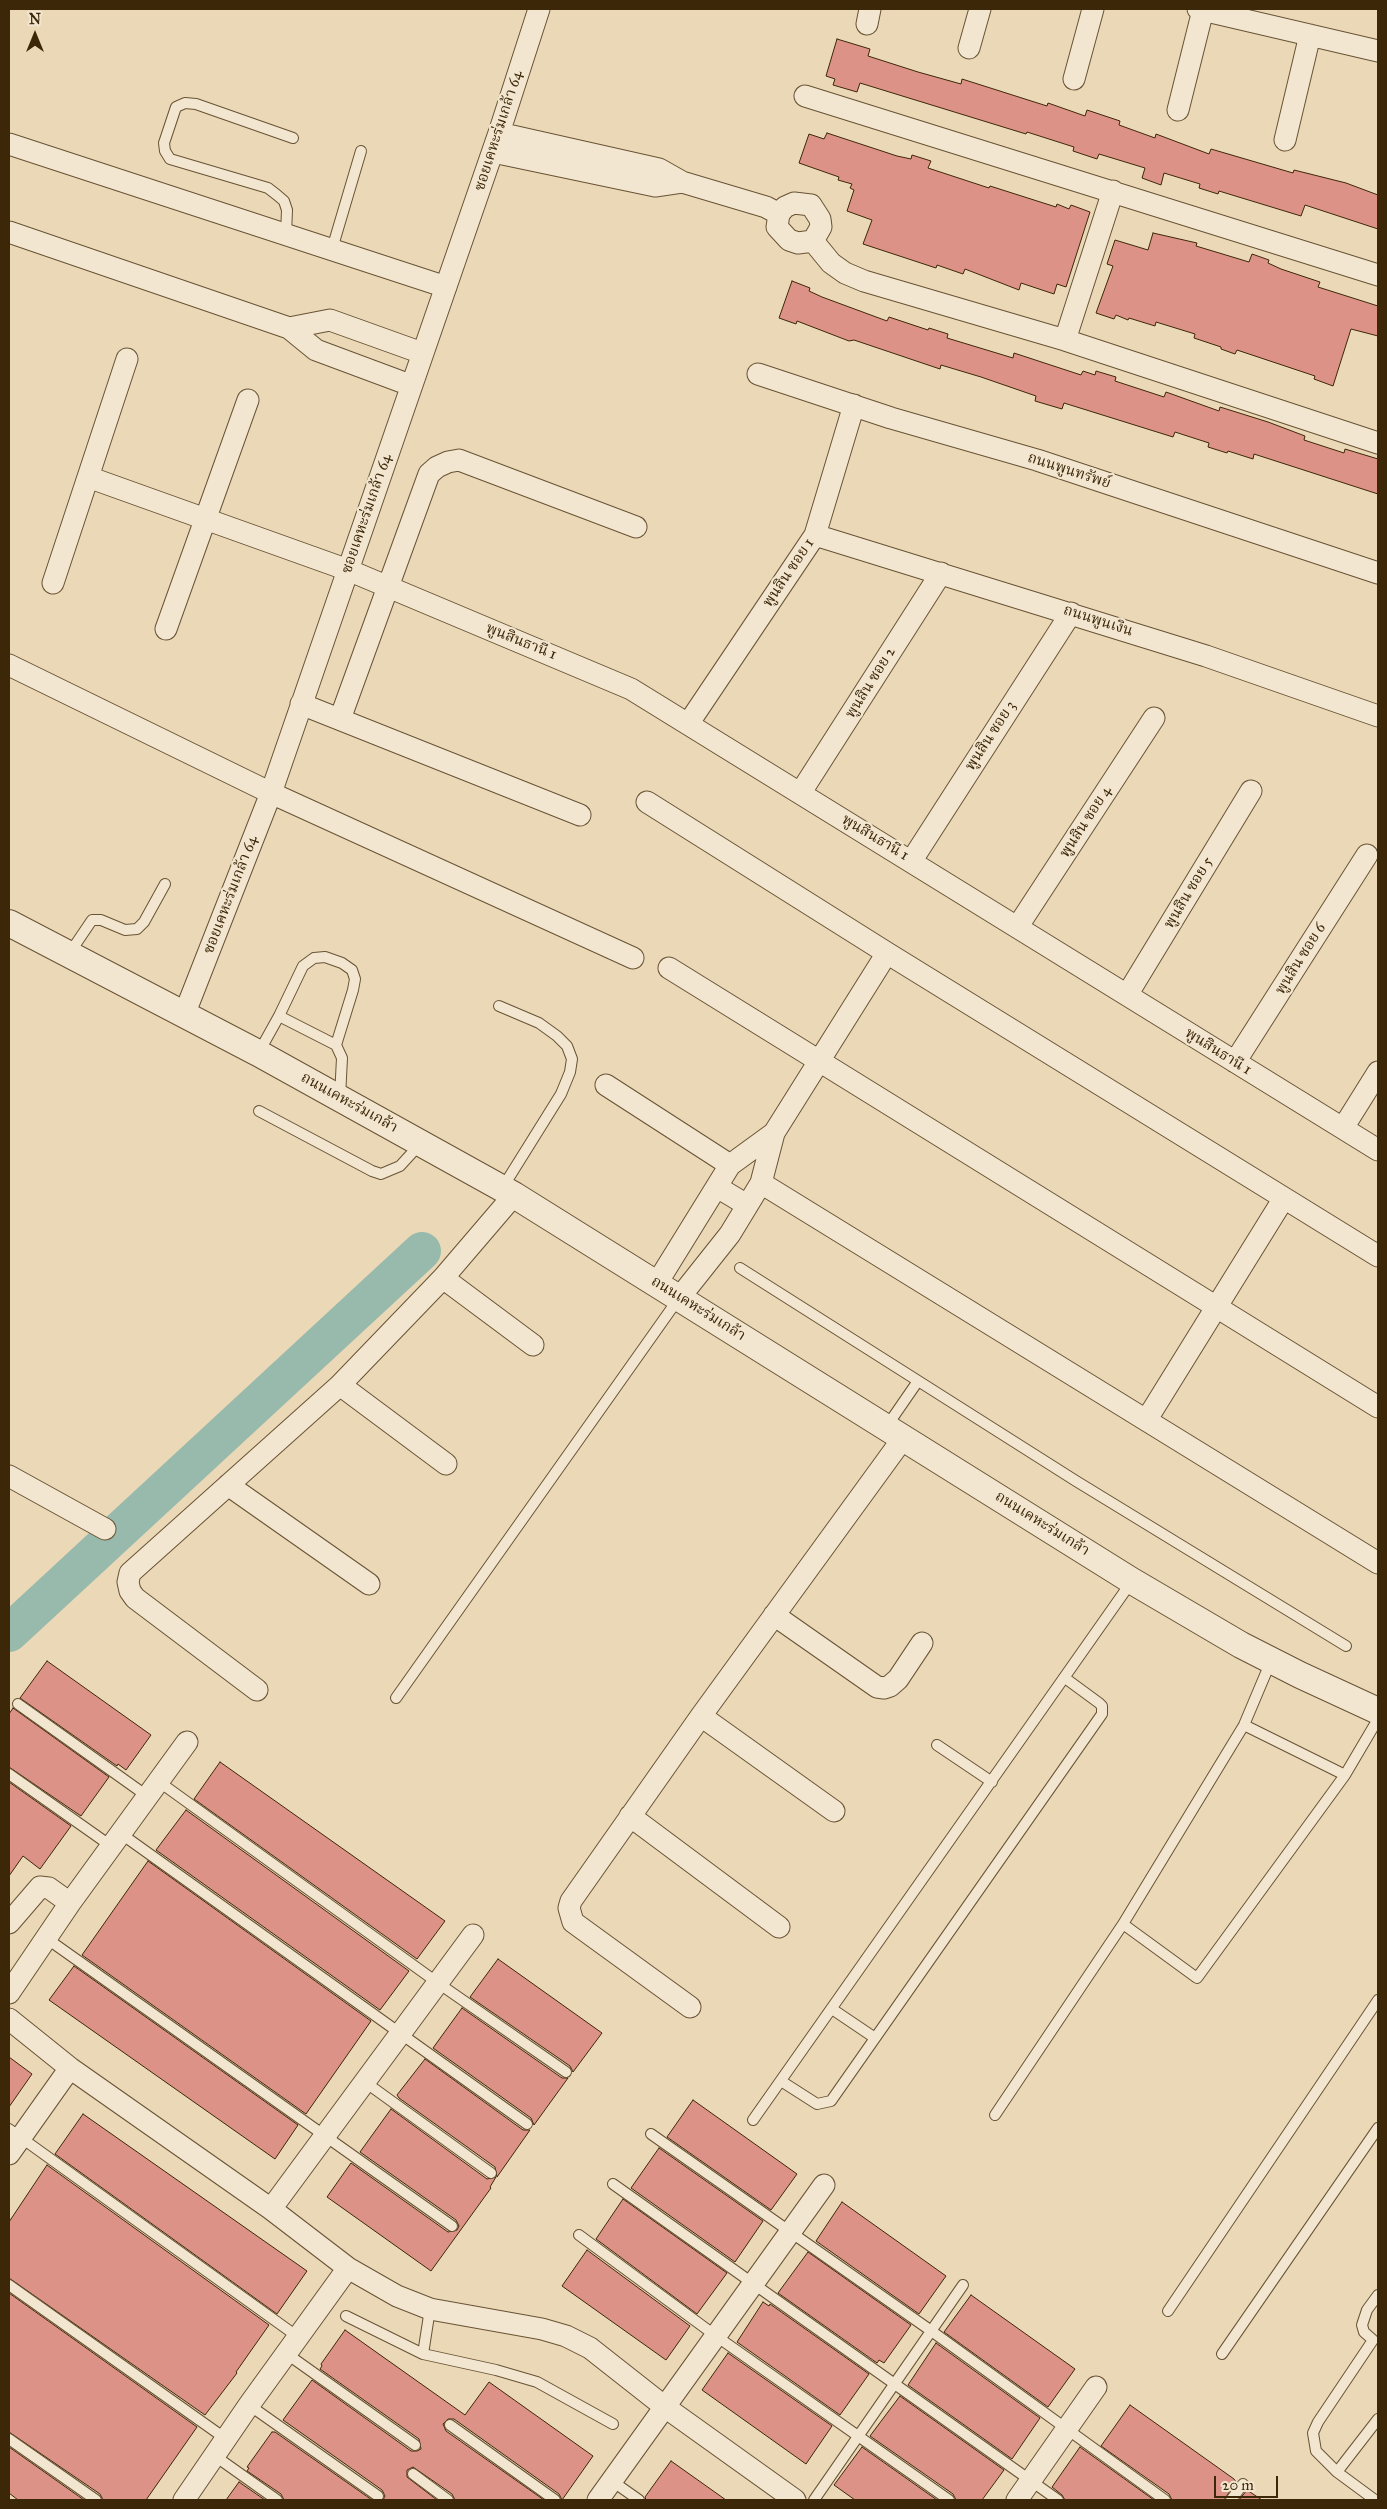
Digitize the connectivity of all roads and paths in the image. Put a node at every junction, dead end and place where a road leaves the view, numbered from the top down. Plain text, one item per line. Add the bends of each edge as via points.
1 (539, 9) edge
2 (980, 9) edge
3 (1093, 9) edge
4 (1201, 9) edge
5 (1310, 35) junction
6 (969, 48) dead end
7 (1378, 51) edge
8 (1074, 79) dead end
9 (805, 96) dead end
10 (1178, 110) dead end
11 (293, 138) dead end
12 (1284, 140) dead end
13 (496, 143) junction
14 (9, 144) edge
15 (361, 151) dead end
16 (1112, 191) junction
17 (779, 214) junction
18 (9, 232) edge
19 (286, 234) junction
20 (813, 241) junction
21 (332, 249) junction
22 (1378, 275) edge
23 (446, 287) junction
24 (289, 328) junction
25 (1065, 340) junction
26 (422, 353) junction
27 (126, 359) dead end
28 (758, 374) dead end
29 (410, 385) junction
30 (248, 400) dead end
31 (854, 405) junction
32 (1378, 443) edge
33 (88, 477) junction
34 (206, 519) junction
35 (636, 527) dead end
36 (815, 535) junction
37 (348, 570) junction
38 (940, 573) junction
39 (1378, 573) edge
40 (53, 583) dead end
41 (386, 587) junction
42 (1071, 613) junction
43 (166, 629) dead end
44 (9, 665) edge
45 (301, 704) junction
46 (1378, 716) edge
47 (1154, 718) dead end
48 (340, 719) junction
49 (688, 724) junction
50 (1251, 791) dead end
51 (801, 792) junction
52 (271, 793) junction
53 (647, 802) dead end
54 (580, 815) dead end
55 (1367, 855) dead end
56 (912, 860) junction
57 (165, 884) dead end
58 (9, 923) edge
59 (1018, 926) junction
60 (887, 953) junction
61 (68, 954) junction
62 (633, 958) dead end
63 (669, 968) dead end
64 (1127, 995) junction
65 (499, 1006) dead end
66 (184, 1015) junction
67 (279, 1016) junction
68 (336, 1045) junction
69 (258, 1053) junction
70 (821, 1060) junction
71 (1235, 1062) junction
72 (1378, 1072) edge
73 (606, 1085) dead end
74 (339, 1098) junction
75 (259, 1111) dead end
76 (1343, 1128) junction
77 (774, 1133) junction
78 (421, 1143) junction
79 (1378, 1150) edge
80 (730, 1165) junction
81 (761, 1183) junction
82 (717, 1187) junction
83 (508, 1191) junction
84 (1284, 1198) junction
85 (747, 1205) junction
86 (1378, 1256) edge
87 (740, 1268) dead end
88 (443, 1278) junction
89 (657, 1283) junction
90 (680, 1297) junction
91 (1216, 1305) junction
92 (533, 1344) dead end
93 (918, 1381) junction
94 (340, 1384) junction
95 (1378, 1407) edge
96 (1146, 1419) junction
97 (895, 1431) junction
98 (446, 1464) dead end
99 (9, 1476) edge
100 (228, 1485) junction
101 (105, 1529) dead end
102 (1378, 1563) edge
103 (1132, 1580) junction
104 (369, 1584) dead end
105 (774, 1615) junction
106 (922, 1643) dead end
107 (1346, 1646) dead end
108 (1272, 1661) junction
109 (1065, 1678) junction
110 (257, 1690) dead end
111 (396, 1698) dead end
112 (18, 1704) dead end
113 (1378, 1711) edge
114 (701, 1716) junction
115 (1378, 1720) edge
116 (1244, 1724) junction
117 (187, 1742) dead end
118 (938, 1745) dead end
119 (9, 1774) edge
120 (1345, 1775) junction
121 (992, 1782) junction
122 (153, 1789) junction
123 (834, 1811) dead end
124 (630, 1816) junction
125 (116, 1840) junction
126 (70, 1903) junction
127 (9, 1923) edge
128 (1123, 1924) junction
129 (779, 1927) dead end
130 (473, 1935) dead end
131 (46, 1938) junction
132 (438, 1983) junction
133 (9, 1993) edge
134 (1378, 2000) edge
135 (690, 2007) dead end
136 (832, 2009) junction
137 (9, 2019) edge
138 (401, 2033) junction
139 (875, 2038) junction
140 (70, 2068) junction
141 (566, 2072) dead end
142 (781, 2081) junction
143 (365, 2082) junction
144 (995, 2115) dead end
145 (753, 2120) dead end
146 (527, 2124) dead end
147 (1378, 2128) edge
148 (652, 2134) dead end
149 (325, 2135) junction
150 (13, 2140) edge
151 (491, 2173) dead end
152 (613, 2184) dead end
153 (824, 2185) dead end
154 (271, 2209) junction
155 (452, 2226) dead end
156 (789, 2233) junction
157 (579, 2235) dead end
158 (348, 2268) junction
159 (753, 2282) junction
160 (9, 2285) edge
161 (962, 2286) dead end
162 (1378, 2295) edge
163 (430, 2309) junction
164 (1168, 2312) dead end
165 (346, 2316) dead end
166 (930, 2330) junction
167 (716, 2336) junction
168 (1376, 2342) edge
169 (293, 2346) junction
170 (423, 2354) junction
171 (1222, 2354) dead end
172 (894, 2384) junction
173 (1096, 2387) dead end
174 (249, 2405) junction
175 (665, 2407) junction
176 (1378, 2419) edge
177 (613, 2424) dead end
178 (450, 2425) dead end
179 (1066, 2430) junction
180 (858, 2435) junction
181 (9, 2439) edge
182 (415, 2444) dead end
183 (221, 2448) junction
184 (1337, 2472) junction
185 (413, 2474) dead end
186 (612, 2481) junction
187 (1031, 2481) junction
188 (1243, 2484) dead end
189 (378, 2496) dead end
190 (96, 2500) edge
191 (184, 2500) edge
192 (277, 2500) edge
193 (448, 2500) edge
194 (556, 2500) edge
195 (598, 2500) edge
196 (640, 2500) edge
197 (795, 2500) edge
198 (814, 2500) edge
199 (948, 2500) edge
200 (1017, 2500) edge
201 (1058, 2500) edge
202 (1164, 2500) edge
203 (1231, 2500) edge
204 (1375, 2500) edge

1 - 13 street, ซอยเคหะร่มเกล้า 64
2 - 6 street
3 - 8 street
4 - 5 street
4 - 10 street
5 - 7 street
5 - 12 street
9 - 16 street
11 - 19 lane via 185,103 176,107 164,143 170,160 268,188 284,201
13 - 17 street via 659,169 682,182 766,207
13 - 23 street, ซอยเคหะร่มเกล้า 64
14 - 19 street
15 - 21 lane
16 - 22 street
16 - 25 street
17 - 20 street via 777,227 789,240 798,243
17 - 20 street via 785,206 794,203 812,205 821,227
18 - 24 street
19 - 21 street
20 - 25 street via 831,263 854,277
21 - 23 street
23 - 26 street, ซอยเคหะร่มเกล้า 64
24 - 26 street via 330,320
24 - 29 street via 316,350
25 - 32 street
26 - 29 street, ซอยเคหะร่มเกล้า 64
27 - 33 street
28 - 31 street, ถนนพูนทรัพย์
29 - 37 street, ซอยเคหะร่มเกล้า 64
30 - 34 street
31 - 36 street, พูนสิน ซอย 1
31 - 39 street, ถนนพูนทรัพย์ via 1037,460
33 - 34 street, พูนสินธานี 1
33 - 40 street
34 - 37 street, พูนสินธานี 1
34 - 43 street
35 - 41 street via 459,460 448,462 429,474
36 - 38 street, ถนนพูนเงิน
36 - 49 street, พูนสิน ซอย 1
37 - 41 street, พูนสินธานี 1
37 - 45 street, ซอยเคหะร่มเกล้า 64
38 - 42 street, ถนนพูนเงิน
38 - 51 street, พูนสิน ซอย 2
41 - 48 street
41 - 49 street, พูนสินธานี 1 via 631,689
42 - 46 street, ถนนพูนเงิน
42 - 56 street, พูนสิน ซอย 3
44 - 52 street
45 - 48 street
45 - 52 street, ซอยเคหะร่มเกล้า 64
47 - 59 street, พูนสิน ซอย 4
48 - 54 street
49 - 51 street, พูนสินธานี 1
50 - 64 street, พูนสิน ซอย 5
51 - 56 street, พูนสินธานี 1
52 - 62 street
52 - 66 street, ซอยเคหะร่มเกล้า 64
53 - 60 street
55 - 71 street, พูนสิน ซอย 6
56 - 59 street, พูนสินธานี 1
57 - 61 lane via 137,929 125,930 102,920 92,920
58 - 61 street, ถนนเคหะร่มเกล้า
59 - 64 street, พูนสินธานี 1
60 - 70 street
60 - 84 street
61 - 66 street, ถนนเคหะร่มเกล้า
63 - 70 street
64 - 71 street, พูนสินธานี 1
65 - 83 lane via 539,1023 557,1036 567,1046 572,1059 561,1094
66 - 69 street, ถนนเคหะร่มเกล้า
67 - 68 lane
67 - 68 lane via 303,966 314,958 325,957 342,963 352,970 354,990
67 - 69 lane
68 - 74 lane via 342,1058
69 - 74 street, ถนนเคหะร่มเกล้า
70 - 77 street
70 - 91 street
71 - 76 street, พูนสินธานี 1
72 - 76 street
73 - 80 street
74 - 78 street, ถนนเคหะร่มเกล้า
75 - 78 lane via 381,1174 400,1166
76 - 79 street, พูนสินธานี 1
77 - 80 street
77 - 81 street
78 - 83 street, ถนนเคหะร่มเกล้า
80 - 82 street
81 - 85 street
81 - 96 street
82 - 85 street
82 - 89 street
83 - 88 street
83 - 89 street, ถนนเคหะร่มเกล้า
84 - 86 street
84 - 91 street
85 - 90 street via 730,1234
87 - 93 lane
88 - 92 street
88 - 94 street
89 - 90 street, ถนนเคหะร่มเกล้า
90 - 97 street, ถนนเคหะร่มเกล้า
90 - 111 lane
91 - 95 street
91 - 96 street
93 - 97 lane
93 - 107 lane
94 - 98 street
94 - 100 street
96 - 102 street
97 - 103 street, ถนนเคหะร่มเกล้า
97 - 105 street
99 - 101 street
100 - 104 street
100 - 110 street via 133,1569 128,1582 136,1598
103 - 108 street, ถนนเคหะร่มเกล้า
103 - 109 lane
105 - 106 street via 877,1687 890,1686
105 - 114 street
108 - 113 street, ถนนเคหะร่มเกล้า
108 - 116 lane
109 - 121 lane
109 - 139 lane via 1099,1703 1102,1714
112 - 122 lane
114 - 123 street
114 - 124 street
115 - 120 lane
116 - 120 lane
116 - 128 lane
117 - 122 street
118 - 121 lane
119 - 125 lane
120 - 128 lane via 1197,1978
121 - 136 lane
122 - 125 street
122 - 132 lane
124 - 129 street
124 - 135 street via 571,1900 570,1914 573,1922
125 - 126 street
125 - 138 lane
126 - 127 street via 49,1888 40,1887
126 - 131 street
128 - 144 lane
130 - 132 street
131 - 133 street
131 - 149 lane
132 - 138 street
132 - 141 lane
134 - 164 lane
136 - 139 lane
136 - 142 lane
137 - 140 street
138 - 143 street
138 - 146 lane
139 - 142 lane via 827,2103 817,2104
140 - 150 street
140 - 154 street
142 - 145 lane
143 - 149 street
143 - 151 lane
147 - 171 lane
148 - 156 lane
149 - 154 street
149 - 155 lane
150 - 169 lane
152 - 159 lane
153 - 156 street
154 - 158 street
156 - 159 street
156 - 166 lane
157 - 167 lane
158 - 163 street via 397,2296
158 - 169 street
159 - 167 street
159 - 172 lane
160 - 183 lane
161 - 166 lane
162 - 168 lane via 1367,2310 1362,2325 1364,2332
163 - 170 lane
163 - 175 street via 566,2336 590,2348
165 - 170 lane
166 - 172 lane
166 - 179 lane
167 - 175 street
167 - 180 lane
168 - 184 lane via 1313,2433 1316,2451
169 - 174 street
169 - 182 lane
170 - 177 lane via 538,2382
172 - 180 lane
172 - 187 lane
173 - 179 street
174 - 183 street
174 - 189 lane
175 - 186 street
175 - 197 street
176 - 184 lane
178 - 194 lane
179 - 187 street
179 - 202 lane
180 - 198 lane
180 - 199 lane
181 - 190 lane
183 - 191 street
183 - 192 lane
184 - 204 lane
185 - 193 lane
186 - 195 street
186 - 196 lane
187 - 200 street
187 - 201 lane
188 - 203 lane

